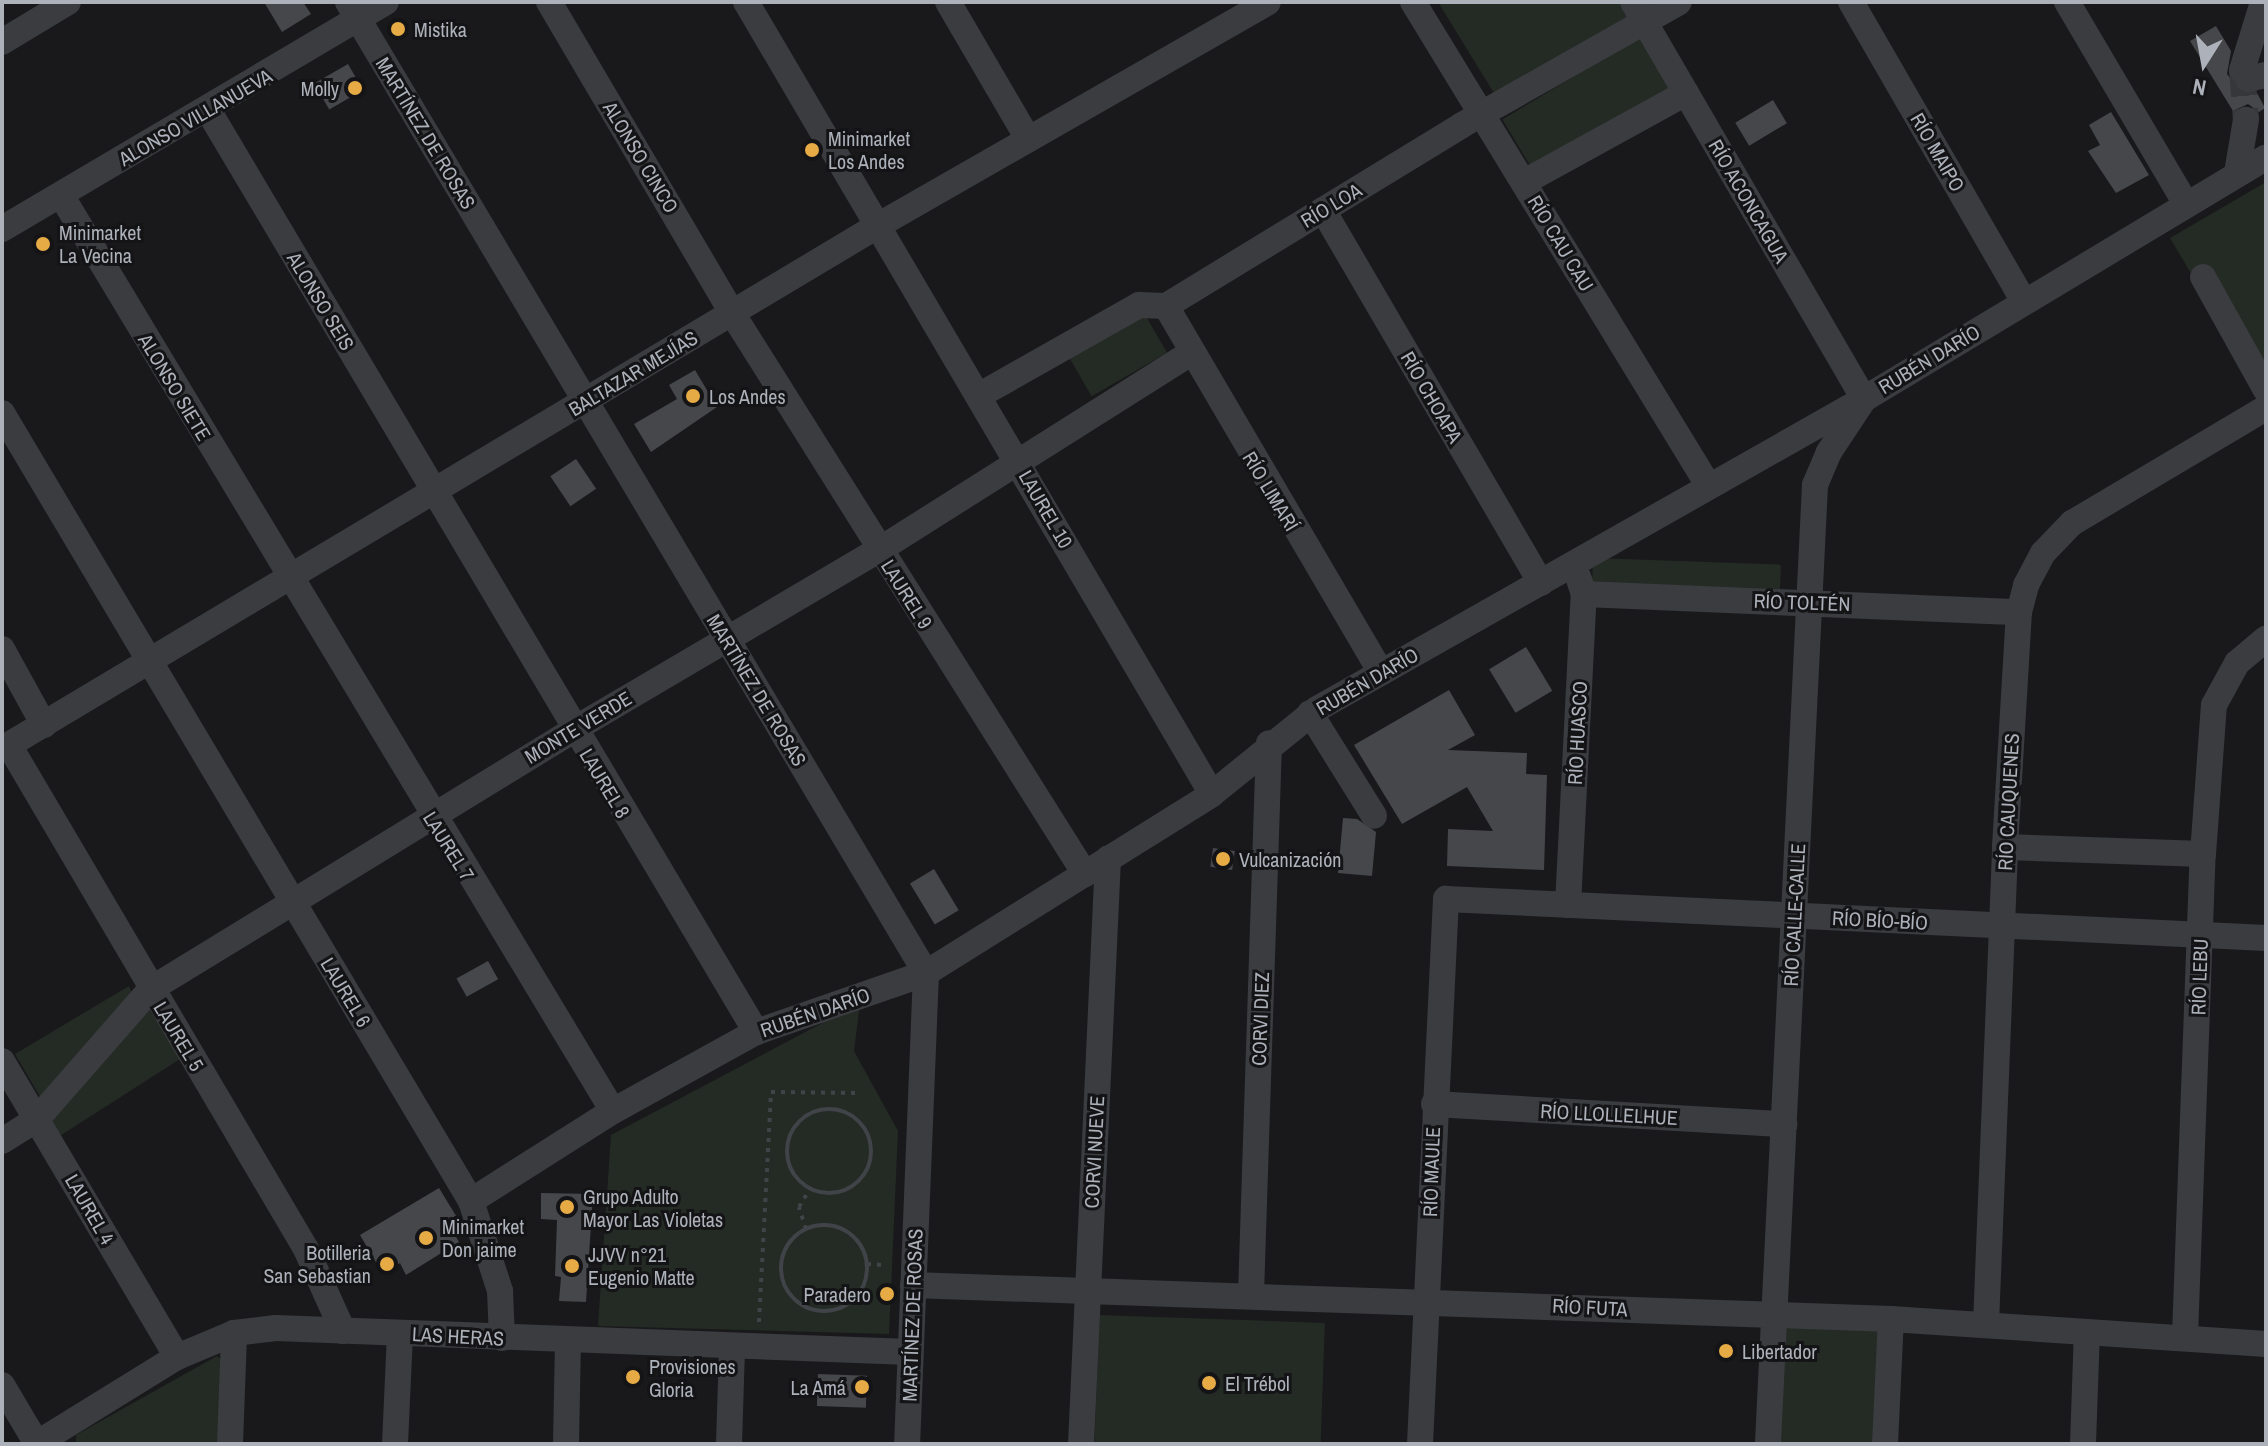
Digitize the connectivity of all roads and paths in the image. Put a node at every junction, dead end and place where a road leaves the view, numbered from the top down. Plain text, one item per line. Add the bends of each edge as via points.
1 (68, 2) edge
2 (386, 2) edge
3 (549, 2) edge
4 (746, 2) edge
5 (948, 2) edge
6 (1268, 2) edge
7 (1413, 2) edge
8 (1679, 2) edge
9 (1851, 2) edge
10 (2067, 2) edge
11 (2263, 2) edge
12 (353, 11) edge
13 (1224, 12) edge
14 (1640, 12) edge
15 (2, 42) edge
16 (2252, 74) tunnel mouth
17 (1686, 93) junction
18 (208, 110) junction
19 (1483, 114) junction
20 (2255, 119) tunnel mouth
21 (1028, 139) junction
22 (2266, 157) edge
23 (2237, 173) junction
24 (1524, 182) junction
25 (61, 195) junction
26 (2185, 202) junction
27 (1323, 210) junction
28 (879, 225) junction
29 (2, 229) edge
30 (2203, 277) dead end
31 (2024, 302) junction
32 (1166, 306) junction
33 (732, 313) junction
34 (1189, 354) junction
35 (2266, 390) edge
36 (980, 395) junction
37 (1864, 399) junction
38 (585, 402) junction
39 (2266, 408) edge
40 (2, 413) edge
41 (1020, 463) junction
42 (1708, 485) junction
43 (434, 491) junction
44 (879, 550) junction
45 (1572, 563) junction
46 (289, 578) junction
47 (1541, 583) junction
48 (1584, 594) junction
49 (1809, 602) junction
50 (2019, 612) junction
51 (726, 639) junction
52 (2266, 639) edge
53 (2, 649) edge
54 (149, 660) junction
55 (1381, 673) junction
56 (1310, 713) junction
57 (44, 725) junction
58 (573, 730) junction
59 (1269, 743) junction
60 (6, 747) edge
61 (1212, 794) junction
62 (430, 816) junction
63 (1374, 816) dead end
64 (2005, 847) junction
65 (2203, 854) junction
66 (1108, 859) junction
67 (1085, 874) junction
68 (1446, 899) joint
69 (293, 902) junction
70 (1568, 905) junction
71 (1794, 916) junction
72 (2002, 926) junction
73 (2200, 935) junction
74 (2266, 938) edge
75 (926, 973) junction
76 (151, 989) junction
77 (756, 1032) junction
78 (2, 1061) edge
79 (859, 1093) dead end
80 (1434, 1104) junction
81 (613, 1111) junction
82 (37, 1119) junction
83 (1784, 1124) junction
84 (2, 1141) edge
85 (810, 1189) junction
86 (471, 1201) junction
87 (806, 1229) junction
88 (867, 1264) junction
89 (883, 1265) dead end
90 (913, 1285) junction
91 (1087, 1287) junction
92 (1251, 1294) junction
93 (1426, 1300) junction
94 (820, 1311) junction
95 (1773, 1315) junction
96 (1891, 1319) junction
97 (759, 1322) dead end
98 (820, 1324) dead end
99 (1986, 1324) junction
100 (343, 1331) junction
101 (2087, 1332) junction
102 (234, 1333) junction
103 (400, 1333) junction
104 (2185, 1336) junction
105 (502, 1338) junction
106 (568, 1342) junction
107 (2266, 1344) edge
108 (732, 1349) junction
109 (910, 1352) junction
110 (177, 1357) junction
111 (2, 1385) edge
112 (66, 1434) edge
113 (37, 1444) edge
114 (230, 1444) edge
115 (395, 1444) edge
116 (566, 1444) edge
117 (729, 1444) edge
118 (907, 1444) edge
119 (1081, 1444) edge
120 (1420, 1444) edge
121 (1768, 1444) edge
122 (1885, 1444) edge
123 (2083, 1444) edge

1 - 15 street
2 - 12 street, ALONSO VILLANUEVA
3 - 33 street, ALONSO CINCO
4 - 28 street, LAUREL 10
5 - 21 street
6 - 13 street, BALTAZAR MEJÍAS
7 - 19 street, RÍO CAU CAU
8 - 14 street, RÍO LOA
9 - 31 street, RÍO MAIPO
10 - 26 street
11 - 16 street
12 - 18 street, ALONSO VILLANUEVA
12 - 38 street, MARTÍNEZ DE ROSAS
13 - 21 street, BALTAZAR MEJÍAS
14 - 17 street, RÍO ACONCAGUA
14 - 19 street, RÍO LOA
17 - 24 street
17 - 37 street, RÍO ACONCAGUA
18 - 25 street, ALONSO VILLANUEVA
18 - 43 street, ALONSO SEIS
19 - 24 street, RÍO CAU CAU
19 - 27 street, RÍO LOA
20 - 23 street
21 - 28 street, BALTAZAR MEJÍAS
22 - 23 street, RUBÉN DARÍO
23 - 26 street, RUBÉN DARÍO
24 - 42 street, RÍO CAU CAU
25 - 29 street, ALONSO VILLANUEVA
25 - 46 street, ALONSO SIETE
26 - 31 street, RUBÉN DARÍO
27 - 32 street, RÍO LOA
27 - 47 street, RÍO CHOAPA
28 - 33 street, BALTAZAR MEJÍAS
28 - 36 street, LAUREL 10
30 - 35 street
31 - 37 street, RUBÉN DARÍO
32 - 34 street, RÍO LIMARÍ
32 - 36 street, RÍO LOA via 1139,305
33 - 38 street, BALTAZAR MEJÍAS
33 - 44 street, LAUREL 9
34 - 41 street, MONTE VERDE
34 - 55 street, RÍO LIMARÍ
36 - 41 street, LAUREL 10
37 - 42 street, RUBÉN DARÍO
37 - 49 street, RÍO CALLE-CALLE via 1829,452 1815,485
38 - 43 street, BALTAZAR MEJÍAS
38 - 51 street, MARTÍNEZ DE ROSAS
39 - 50 street, RÍO CAUQUENES via 2072,523 2034,569
40 - 54 street, LAUREL 6
41 - 44 street, MONTE VERDE
41 - 61 street, LAUREL 10
42 - 45 street, RUBÉN DARÍO
43 - 46 street, BALTAZAR MEJÍAS
43 - 58 street, LAUREL 8
44 - 51 street, MONTE VERDE
44 - 67 street, LAUREL 9
45 - 47 street, RUBÉN DARÍO
45 - 48 street, RÍO HUASCO
46 - 54 street, BALTAZAR MEJÍAS
46 - 62 street, LAUREL 7
47 - 55 street, RUBÉN DARÍO
48 - 49 street, RÍO TOLTÉN
48 - 70 street, RÍO HUASCO
49 - 50 street, RÍO TOLTÉN
49 - 71 street, RÍO CALLE-CALLE
50 - 64 street, RÍO CAUQUENES
51 - 58 street, MONTE VERDE
51 - 75 street, MARTÍNEZ DE ROSAS
52 - 65 street, RÍO LEBU via 2237,663 2214,705
53 - 57 street
54 - 57 street, BALTAZAR MEJÍAS
54 - 69 street, LAUREL 6
55 - 56 street, RUBÉN DARÍO
56 - 59 street, RUBÉN DARÍO
56 - 63 street
57 - 60 street, BALTAZAR MEJÍAS
58 - 62 street, MONTE VERDE
58 - 77 street, LAUREL 8
59 - 61 street, RUBÉN DARÍO
59 - 92 street, CORVI DIEZ
60 - 76 street, LAUREL 5
61 - 66 street, RUBÉN DARÍO
62 - 69 street, MONTE VERDE
62 - 81 street, LAUREL 7
64 - 65 street
64 - 72 street, RÍO CAUQUENES
65 - 73 street, RÍO LEBU
66 - 67 street, RUBÉN DARÍO
66 - 91 street, CORVI NUEVE
67 - 75 street, RUBÉN DARÍO
68 - 70 street, RÍO BÍO-BÍO
68 - 80 street, RÍO MAULE
69 - 76 street, MONTE VERDE
69 - 86 street, LAUREL 6
70 - 71 street, RÍO BÍO-BÍO
71 - 72 street, RÍO BÍO-BÍO
71 - 83 street, RÍO CALLE-CALLE
72 - 73 street, RÍO BÍO-BÍO
72 - 99 street, RÍO CAUQUENES
73 - 74 street, RÍO BÍO-BÍO
73 - 104 street, RÍO LEBU
75 - 77 street, RUBÉN DARÍO
75 - 90 street, MARTÍNEZ DE ROSAS
76 - 82 street, MONTE VERDE
76 - 100 street, LAUREL 5 via 306,1249
77 - 81 street, RUBÉN DARÍO
78 - 82 street, LAUREL 4
79 - 97 path via 771,1092
80 - 83 street, RÍO LLOLLELHUE
80 - 93 street, RÍO MAULE
81 - 86 street, RUBÉN DARÍO
82 - 84 street, MONTE VERDE
82 - 110 street, LAUREL 4
83 - 95 street, RÍO CALLE-CALLE
85 - 85 path via 846,1190 869,1163 864,1127 844,1111 807,1115 790,1134 787,1160
85 - 87 path via 799,1207
86 - 105 street, LAUREL 6 via 500,1291
87 - 88 path via 833,1226 846,1231 857,1240
87 - 94 path via 786,1248 781,1275 794,1300
88 - 89 path
88 - 94 path via 855,1299
90 - 91 street, RÍO FUTA
90 - 109 street, MARTÍNEZ DE ROSAS
91 - 92 street, RÍO FUTA
91 - 119 street, CORVI NUEVE
92 - 93 street, RÍO FUTA
93 - 95 street, RÍO FUTA
93 - 120 street, RÍO MAULE
94 - 98 path
95 - 96 street, RÍO FUTA
95 - 121 street, RÍO CALLE-CALLE
96 - 99 street, RÍO FUTA
96 - 122 street
99 - 101 street, RÍO FUTA
100 - 102 street, LAS HERAS
100 - 103 street, LAS HERAS
101 - 104 street, RÍO FUTA
101 - 123 street
102 - 110 street, LAS HERAS
102 - 114 street
103 - 105 street, LAS HERAS
103 - 115 street
104 - 107 street, RÍO FUTA
105 - 106 street, LAS HERAS
106 - 108 street, LAS HERAS
106 - 116 street
108 - 109 street, LAS HERAS
108 - 117 street
109 - 118 street, MARTÍNEZ DE ROSAS
110 - 112 street, LAS HERAS
111 - 113 street
112 - 113 street, LAS HERAS

